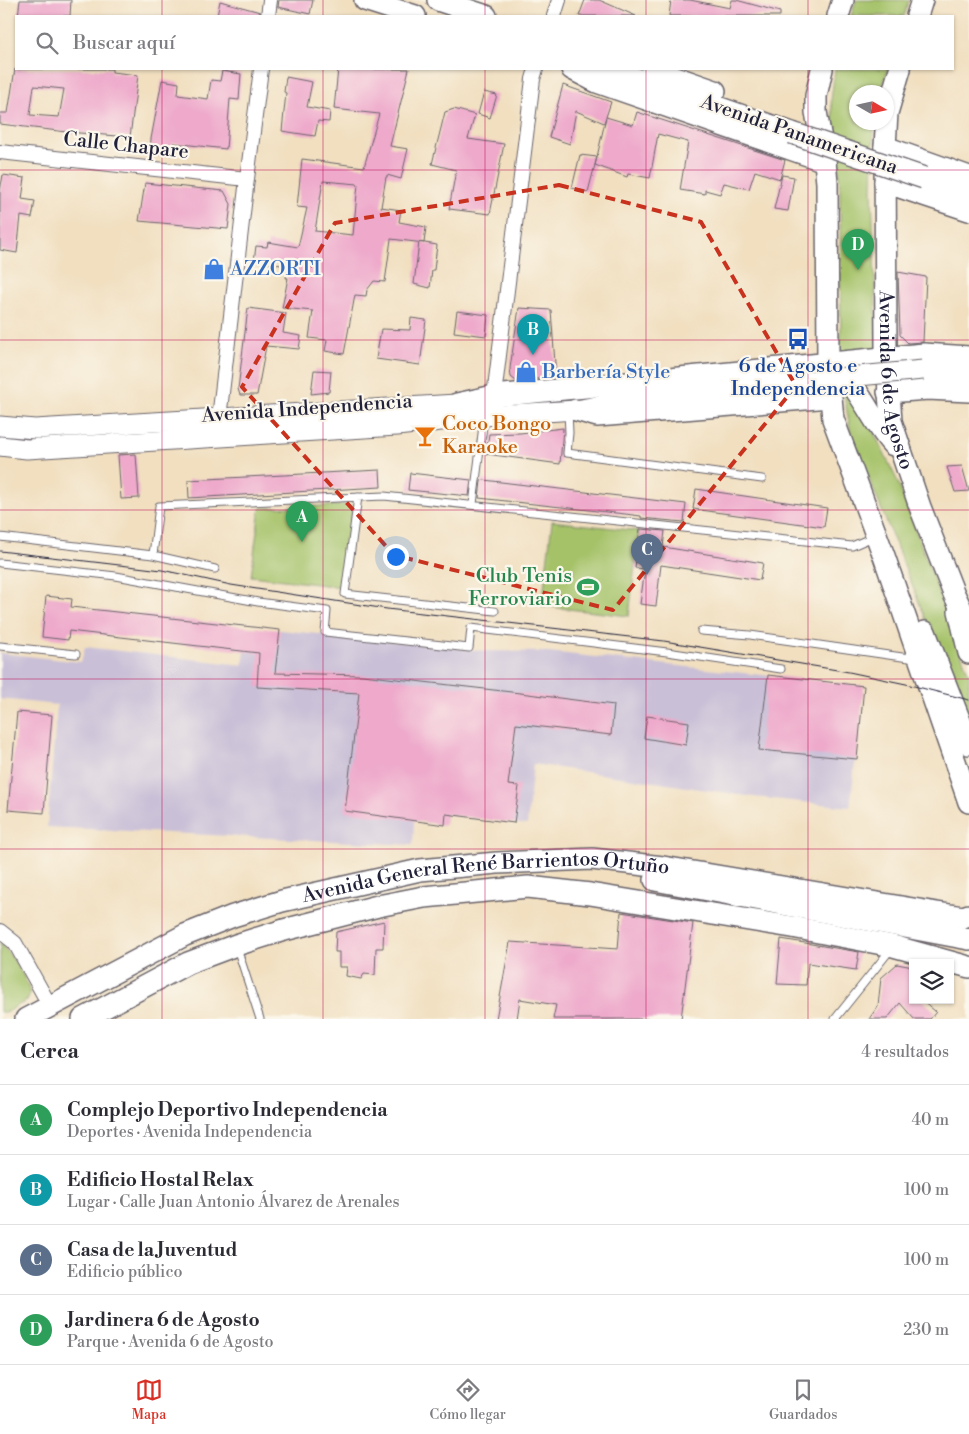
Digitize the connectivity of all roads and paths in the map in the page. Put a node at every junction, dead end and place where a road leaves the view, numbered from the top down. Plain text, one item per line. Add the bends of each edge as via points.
1 (270, 0) edge
2 (365, 0) edge
3 (438, 0) edge
4 (559, 0) edge
5 (842, 0) edge
6 (922, 0) edge
7 (268, 15) edge
8 (412, 15) edge
9 (483, 15) edge
10 (554, 15) edge
11 (838, 15) edge
12 (917, 15) edge
13 (261, 70) edge
14 (536, 70) edge
15 (574, 70) edge
16 (594, 70) edge
17 (655, 70) edge
18 (822, 70) edge
19 (900, 70) edge
20 (621, 73) edge
21 (819, 127) junction
22 (885, 148) junction
23 (0, 152) edge
24 (825, 161) junction
25 (247, 179) junction
26 (885, 182) junction
27 (968, 193) edge
28 (969, 357) edge
29 (887, 359) junction
30 (828, 364) junction
31 (969, 372) edge
32 (969, 391) edge
33 (888, 392) junction
34 (494, 396) junction
35 (830, 397) junction
36 (615, 399) junction
37 (457, 404) junction
38 (572, 411) junction
39 (484, 416) junction
40 (220, 418) junction
41 (0, 426) edge
42 (217, 438) junction
43 (0, 446) edge
44 (901, 452) junction
45 (762, 479) dead end
46 (358, 497) junction
47 (472, 504) junction
48 (0, 537) edge
49 (878, 542) junction
50 (153, 555) junction
51 (0, 563) edge
52 (215, 570) dead end
53 (962, 594) edge
54 (495, 611) dead end
55 (969, 624) edge
56 (701, 631) dead end
57 (0, 646) edge
58 (76, 654) dead end
59 (969, 654) edge
60 (920, 660) junction
61 (781, 670) dead end
62 (969, 744) edge
63 (969, 802) edge
64 (529, 862) junction
65 (528, 887) junction
66 (790, 910) junction
67 (969, 915) edge
68 (0, 931) edge
69 (969, 939) edge
70 (236, 945) junction
71 (894, 946) junction
72 (969, 946) edge
73 (969, 967) edge
74 (50, 1006) junction
75 (26, 1019) edge
76 (83, 1019) edge
77 (260, 1019) edge
78 (835, 1019) edge

1 - 7 street
2 - 8 main road
3 - 9 main road
4 - 10 street
5 - 11 main road
6 - 12 main road
13 - 25 street
14 - 34 street
15 - 24 main road via 597,82
16 - 20 main road, Avenida Panamericana
17 - 21 main road
18 - 21 main road via 816,96
19 - 22 main road, Avenida 6 de Agosto via 887,113
20 - 27 main road, Avenida Panamericana, bridge
21 - 24 main road
22 - 26 main road, Avenida 6 de Agosto
22 - 27 main road
23 - 25 street, Calle Chapare
24 - 30 main road
25 - 40 street
26 - 27 main road
26 - 29 main road, Avenida 6 de Agosto
28 - 29 main road via 924,354
29 - 30 main road
29 - 33 main road, Avenida 6 de Agosto
30 - 34 main road
30 - 35 main road
30 - 44 main road via 841,373 862,397 884,436
31 - 36 main road, Avenida Independencia, bridge via 923,370
32 - 33 main road via 928,389
33 - 44 main road, Avenida 6 de Agosto via 891,420
34 - 37 main road
35 - 38 main road via 597,416
35 - 49 main road via 838,434
36 - 37 main road, Avenida Independencia via 600,396 484,406
36 - 38 main road, Avenida Independencia
37 - 40 main road, Avenida Independencia
38 - 39 main road, Avenida Independencia
38 - 45 lane via 567,453
39 - 42 main road, Avenida Independencia via 397,426
39 - 47 lane
40 - 41 main road, Avenida Independencia via 35,429
40 - 42 street
42 - 43 main road, Avenida Independencia via 27,449
44 - 53 main road, Avenida 6 de Agosto
46 - 47 lane via 384,496
46 - 50 lane via 159,506
46 - 54 lane via 345,594
47 - 49 lane via 852,546
48 - 50 lane
49 - 60 main road
49 - 62 main road via 918,614
50 - 52 lane
51 - 61 lane via 116,576 258,602 328,611 325,632 469,648 471,628
53 - 55 main road, Avenida 6 de Agosto
53 - 59 main road, Avenida 6 de Agosto
56 - 60 lane
57 - 58 lane
60 - 63 main road
64 - 66 main road via 648,879
64 - 67 main road, Avenida General René Barrientos Ortuño via 592,859 645,865 937,913
64 - 74 main road, Avenida General René Barrientos Ortuño via 420,870 282,901 185,935
65 - 66 main road via 589,882 646,887
65 - 70 main road, Avenida General René Barrientos Ortuño via 424,896 324,919
65 - 71 main road, Avenida General René Barrientos Ortuño via 659,904
66 - 69 main road
66 - 72 main road
68 - 74 street via 15,943
70 - 76 main road, Avenida General René Barrientos Ortuño via 188,962
70 - 77 lane
71 - 73 main road, Avenida General René Barrientos Ortuño
71 - 78 lane
74 - 75 main road, Avenida General René Barrientos Ortuño

